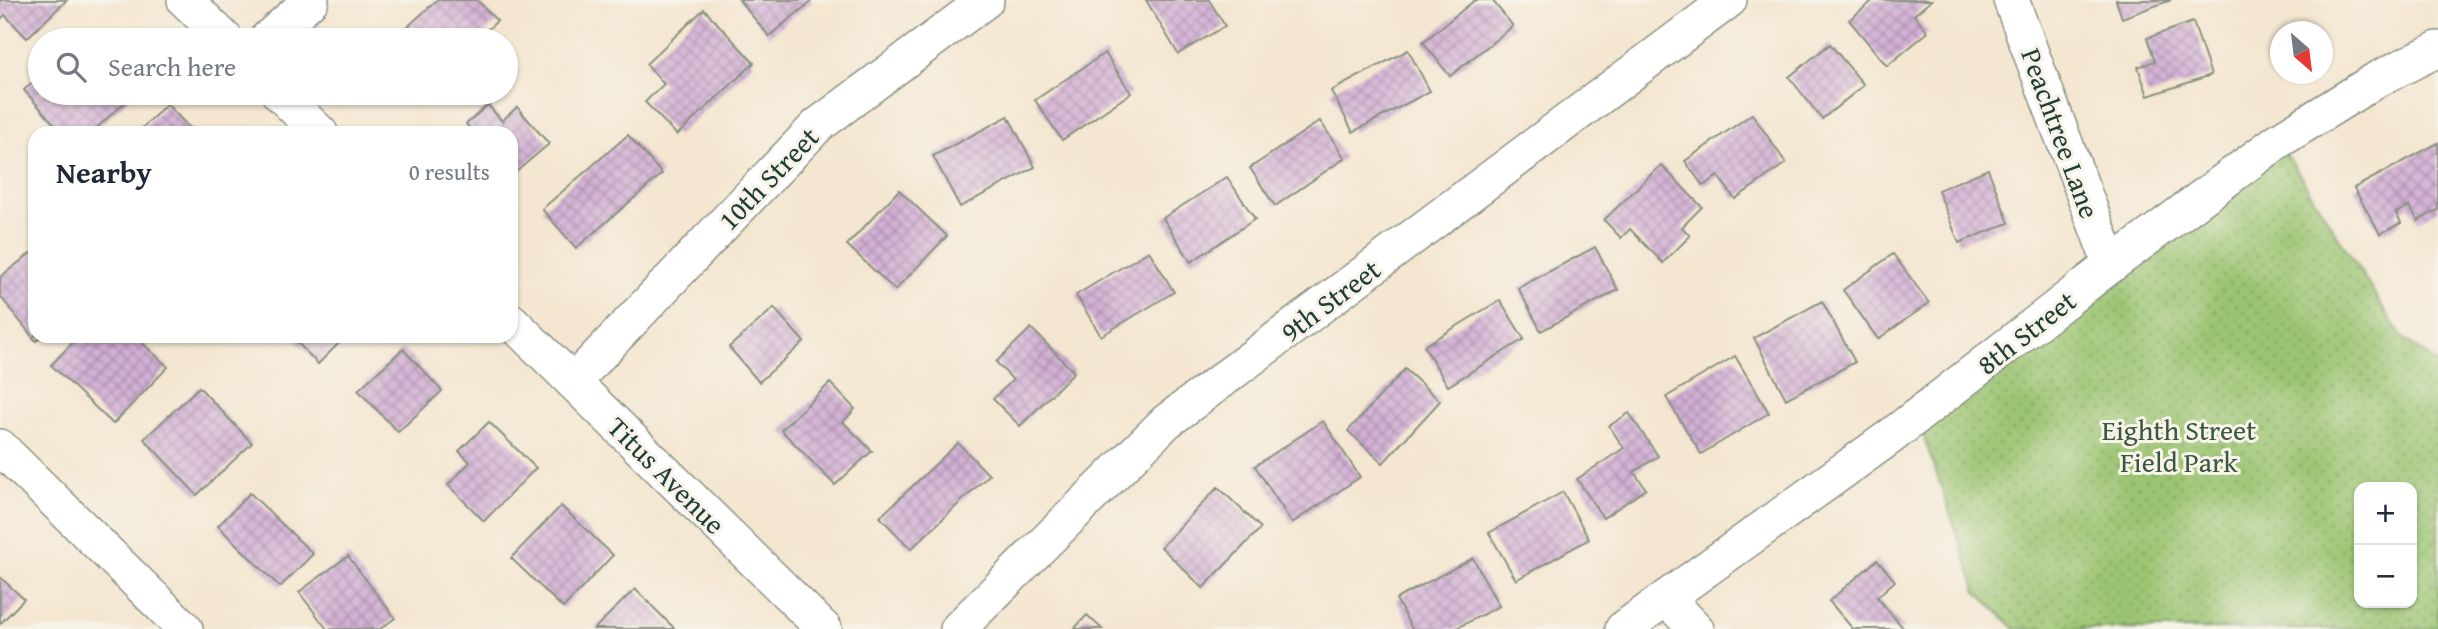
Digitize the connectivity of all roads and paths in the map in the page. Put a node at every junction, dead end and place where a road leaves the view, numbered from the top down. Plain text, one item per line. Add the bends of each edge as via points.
1 (185, 0) edge
2 (310, 0) edge
3 (986, 0) edge
4 (1729, 0) edge
5 (2011, 0) edge
6 (214, 28) edge
7 (279, 28) edge
8 (2438, 49) edge
9 (291, 105) edge
10 (313, 126) edge
11 (2110, 265) junction
12 (518, 328) edge
13 (573, 383) junction
14 (0, 447) edge
15 (1665, 598) junction
16 (185, 629) edge
17 (824, 629) edge
18 (958, 629) edge
19 (1623, 629) edge
20 (1696, 629) edge

1 - 6 street
2 - 7 street
3 - 13 street, 10th Street via 817,126
4 - 18 street, 9th Street via 1166,422
5 - 11 street, Peachtree Lane
8 - 11 street, 8th Street via 2376,80 2288,134
9 - 10 street
11 - 15 street, 8th Street via 1890,436
12 - 13 street, Titus Avenue
13 - 17 street, Titus Avenue
14 - 16 street
15 - 19 street, 8th Street
15 - 20 street

